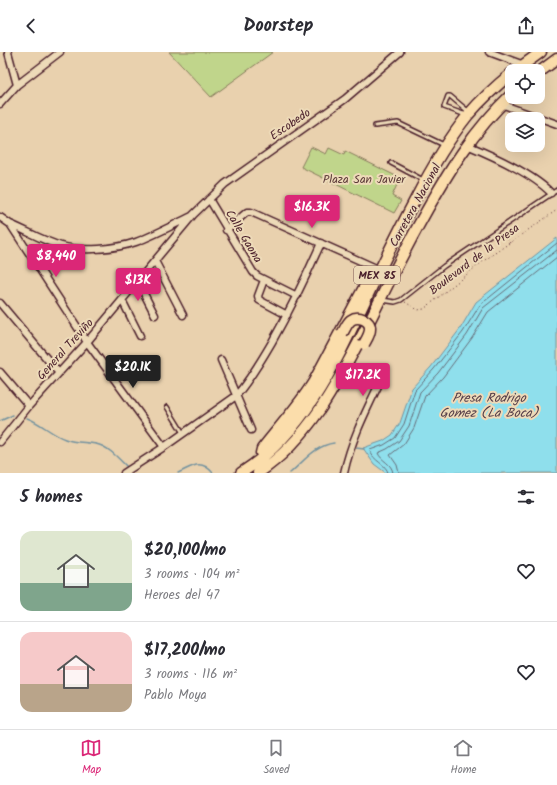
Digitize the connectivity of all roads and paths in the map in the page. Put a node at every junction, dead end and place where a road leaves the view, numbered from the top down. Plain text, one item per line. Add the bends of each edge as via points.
1 (8, 52) edge
2 (60, 52) edge
3 (400, 52) edge
4 (489, 52) edge
5 (541, 52) edge
6 (557, 60) edge
7 (521, 64) edge
8 (525, 64) edge
9 (545, 68) edge
10 (505, 79) edge
11 (17, 85) junction
12 (505, 100) edge
13 (0, 104) edge
14 (501, 104) junction
15 (469, 115) junction
16 (557, 124) edge
17 (375, 126) dead end
18 (467, 145) junction
19 (446, 146) junction
20 (391, 162) dead end
21 (425, 181) junction
22 (554, 191) edge
23 (209, 199) junction
24 (557, 210) edge
25 (193, 215) junction
26 (0, 217) edge
27 (10, 224) junction
28 (500, 228) junction
29 (226, 230) junction
30 (322, 243) junction
31 (510, 243) junction
32 (155, 261) junction
33 (380, 265) junction
34 (264, 280) junction
35 (138, 282) junction
36 (297, 296) junction
37 (380, 299) junction
38 (122, 300) junction
39 (401, 300) junction
40 (1, 307) edge
41 (155, 315) dead end
42 (183, 315) dead end
43 (288, 315) junction
44 (140, 336) dead end
45 (87, 342) junction
46 (221, 360) dead end
47 (0, 372) edge
48 (58, 372) junction
49 (379, 384) dead end
50 (236, 396) junction
51 (29, 406) junction
52 (167, 407) dead end
53 (251, 430) dead end
54 (183, 433) junction
55 (0, 442) edge
56 (164, 447) junction
57 (261, 453) junction
58 (256, 469) edge
59 (124, 473) edge
60 (242, 473) edge
61 (267, 473) edge
62 (344, 473) edge

1 - 11 street
2 - 11 street
3 - 23 street, Escobedo via 345,99 242,171
4 - 7 street
5 - 8 highway
6 - 9 highway
10 - 15 highway, Carretera Nacional / MEX 85
11 - 13 street
12 - 14 highway, Carretera Nacional / MEX 85
14 - 16 street
14 - 18 highway, Carretera Nacional / MEX 85
15 - 15 lane via 444,107 448,96 450,96
15 - 19 highway, Carretera Nacional / MEX 85
17 - 19 lane via 398,123
18 - 22 street
18 - 37 highway, Carretera Nacional / MEX 85 via 451,167
19 - 21 highway, Carretera Nacional / MEX 85
20 - 21 lane
21 - 33 highway, Carretera Nacional / MEX 85
22 - 28 lane, Boulevard de la Presa
23 - 25 street, Escobedo
23 - 29 street, Calle Gaona
24 - 31 path, Boulevard de la Presa
25 - 27 street via 124,246 94,249 58,246
25 - 32 street, General Treviño
26 - 27 street
27 - 45 street
28 - 31 path
28 - 39 lane, Boulevard de la Presa via 444,266
29 - 30 street via 247,212 251,212
29 - 34 street, Calle Gaona via 248,266
30 - 33 street
30 - 36 street
31 - 39 path, Boulevard de la Presa via 424,309 418,310
32 - 35 street, General Treviño
32 - 42 street
33 - 57 highway, MEX 85 via 357,299 313,383
33 - 58 highway, Carretera Nacional / MEX 85 via 341,352 317,395
34 - 36 street, Calle Gaona
34 - 43 street via 259,300
35 - 38 street, General Treviño
35 - 41 street
36 - 43 street
37 - 39 lane via 394,302
37 - 58 highway, Carretera Nacional / MEX 85 via 344,371 306,428 270,464
38 - 44 street
38 - 45 street, General Treviño
40 - 48 street
43 - 50 street via 257,368
45 - 48 street, General Treviño
45 - 56 street
46 - 50 street
47 - 51 street
48 - 51 street, General Treviño
49 - 62 street via 349,452
50 - 53 street
50 - 54 street
51 - 55 street, General Treviño
52 - 54 lane
54 - 56 street
56 - 59 street
57 - 58 highway, MEX 85
57 - 61 highway, MEX 85, bridge via 311,392 348,324 352,319 358,318 366,321 370,330 346,380 303,440
58 - 60 highway, Carretera Nacional / MEX 85

